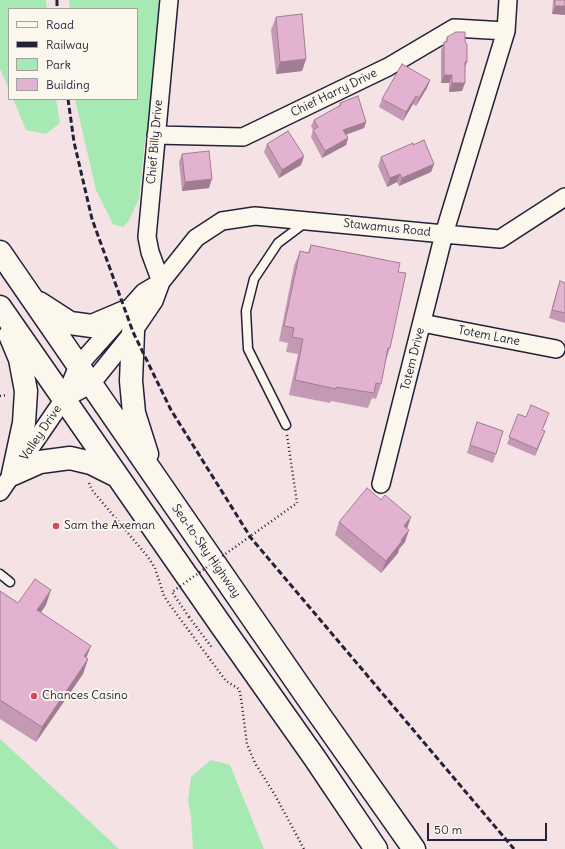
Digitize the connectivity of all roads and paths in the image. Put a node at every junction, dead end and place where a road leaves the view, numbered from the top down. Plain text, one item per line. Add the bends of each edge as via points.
1 (169, 0) edge
2 (508, 0) edge
3 (506, 31) junction
4 (156, 135) junction
5 (565, 197) edge
6 (308, 221) junction
7 (444, 234) junction
8 (0, 252) edge
9 (161, 282) junction
10 (31, 299) junction
11 (0, 307) edge
12 (125, 312) junction
13 (422, 323) junction
14 (133, 332) junction
15 (556, 350) dead end
16 (78, 366) junction
17 (91, 384) junction
18 (64, 399) junction
19 (286, 425) joint
20 (13, 474) junction
21 (153, 474) junction
22 (118, 477) junction
23 (381, 484) dead end
24 (92, 490) dead end
25 (0, 492) edge
26 (0, 574) edge
27 (10, 582) dead end
28 (190, 617) dead end
29 (304, 849) edge
30 (376, 849) edge
31 (414, 849) edge

1 - 4 street, Chief Billy Drive
2 - 3 street, Stawamus Road
3 - 4 street, Chief Harry Drive via 454,28 388,67 242,137
3 - 7 street, Stawamus Road
4 - 9 street, Chief Billy Drive via 147,237
5 - 7 street via 500,239
6 - 7 street, Stawamus Road
6 - 9 street, Stawamus Road via 255,216 222,222 196,238
6 - 19 lane via 278,243 254,279 246,311 248,349
7 - 13 street, Totem Drive
8 - 10 highway, Sea-to-Sky Highway
9 - 12 street, Stawamus Road via 144,292
9 - 14 street, Stawamus Road via 154,301
10 - 12 highway via 70,322 92,326
10 - 16 highway, Sea-to-Sky Highway
11 - 18 highway
11 - 20 highway via 20,359 26,391 24,423
12 - 16 street, Stawamus Road
13 - 15 street, Totem Lane
13 - 23 street, Totem Drive
14 - 17 street, Stawamus Road
14 - 21 highway via 131,381 134,414
16 - 17 highway, Sea-to-Sky Highway
16 - 18 street, Stawamus Road
17 - 18 street, Valley Drive
17 - 21 highway, Sea-to-Sky Highway
18 - 20 street, Valley Drive
18 - 22 highway
19 - 28 path, bridge via 297,503 172,592
20 - 22 highway via 40,462 70,458 91,463
20 - 25 street, Valley Drive
21 - 31 highway, Sea-to-Sky Highway
22 - 30 highway
24 - 29 path via 148,557 155,568 164,596 226,681 239,689 247,744 255,763 276,795
26 - 27 lane

